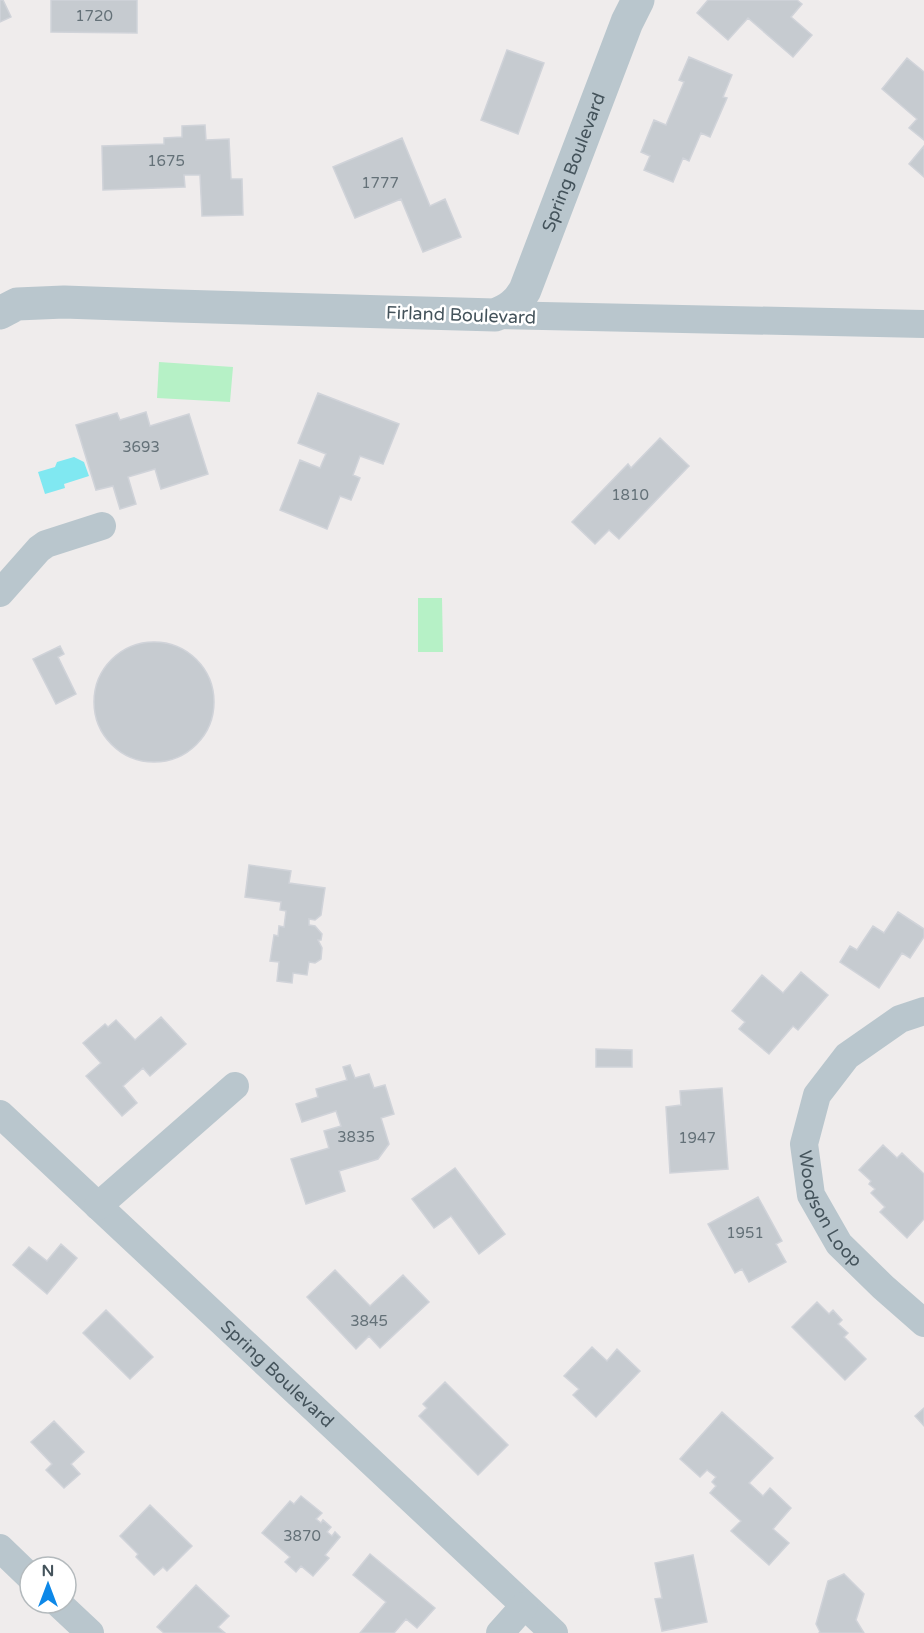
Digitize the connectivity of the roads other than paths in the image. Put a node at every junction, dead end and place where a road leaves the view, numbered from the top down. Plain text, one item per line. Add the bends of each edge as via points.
1 (638, 0) edge
2 (0, 313) edge
3 (495, 315) junction
4 (924, 324) edge
5 (102, 526) dead end
6 (0, 593) edge
7 (924, 1011) edge
8 (235, 1086) dead end
9 (0, 1114) edge
10 (98, 1206) junction
11 (924, 1323) edge
12 (0, 1548) edge
13 (18, 1565) edge
14 (524, 1606) junction
15 (71, 1615) edge
16 (90, 1633) edge
17 (500, 1633) edge
18 (554, 1633) edge

1 - 3 street, Spring Boulevard via 525,290 517,303
2 - 3 street, Firland Boulevard via 17,304 64,302
3 - 4 street, Firland Boulevard
5 - 6 street via 46,544
7 - 11 street, Woodson Loop via 900,1019 847,1056 817,1095 804,1144 811,1195 839,1244
8 - 10 street
9 - 10 street, Spring Boulevard
10 - 14 street, Spring Boulevard
12 - 13 street
14 - 17 street
14 - 18 street, Spring Boulevard
15 - 16 street

